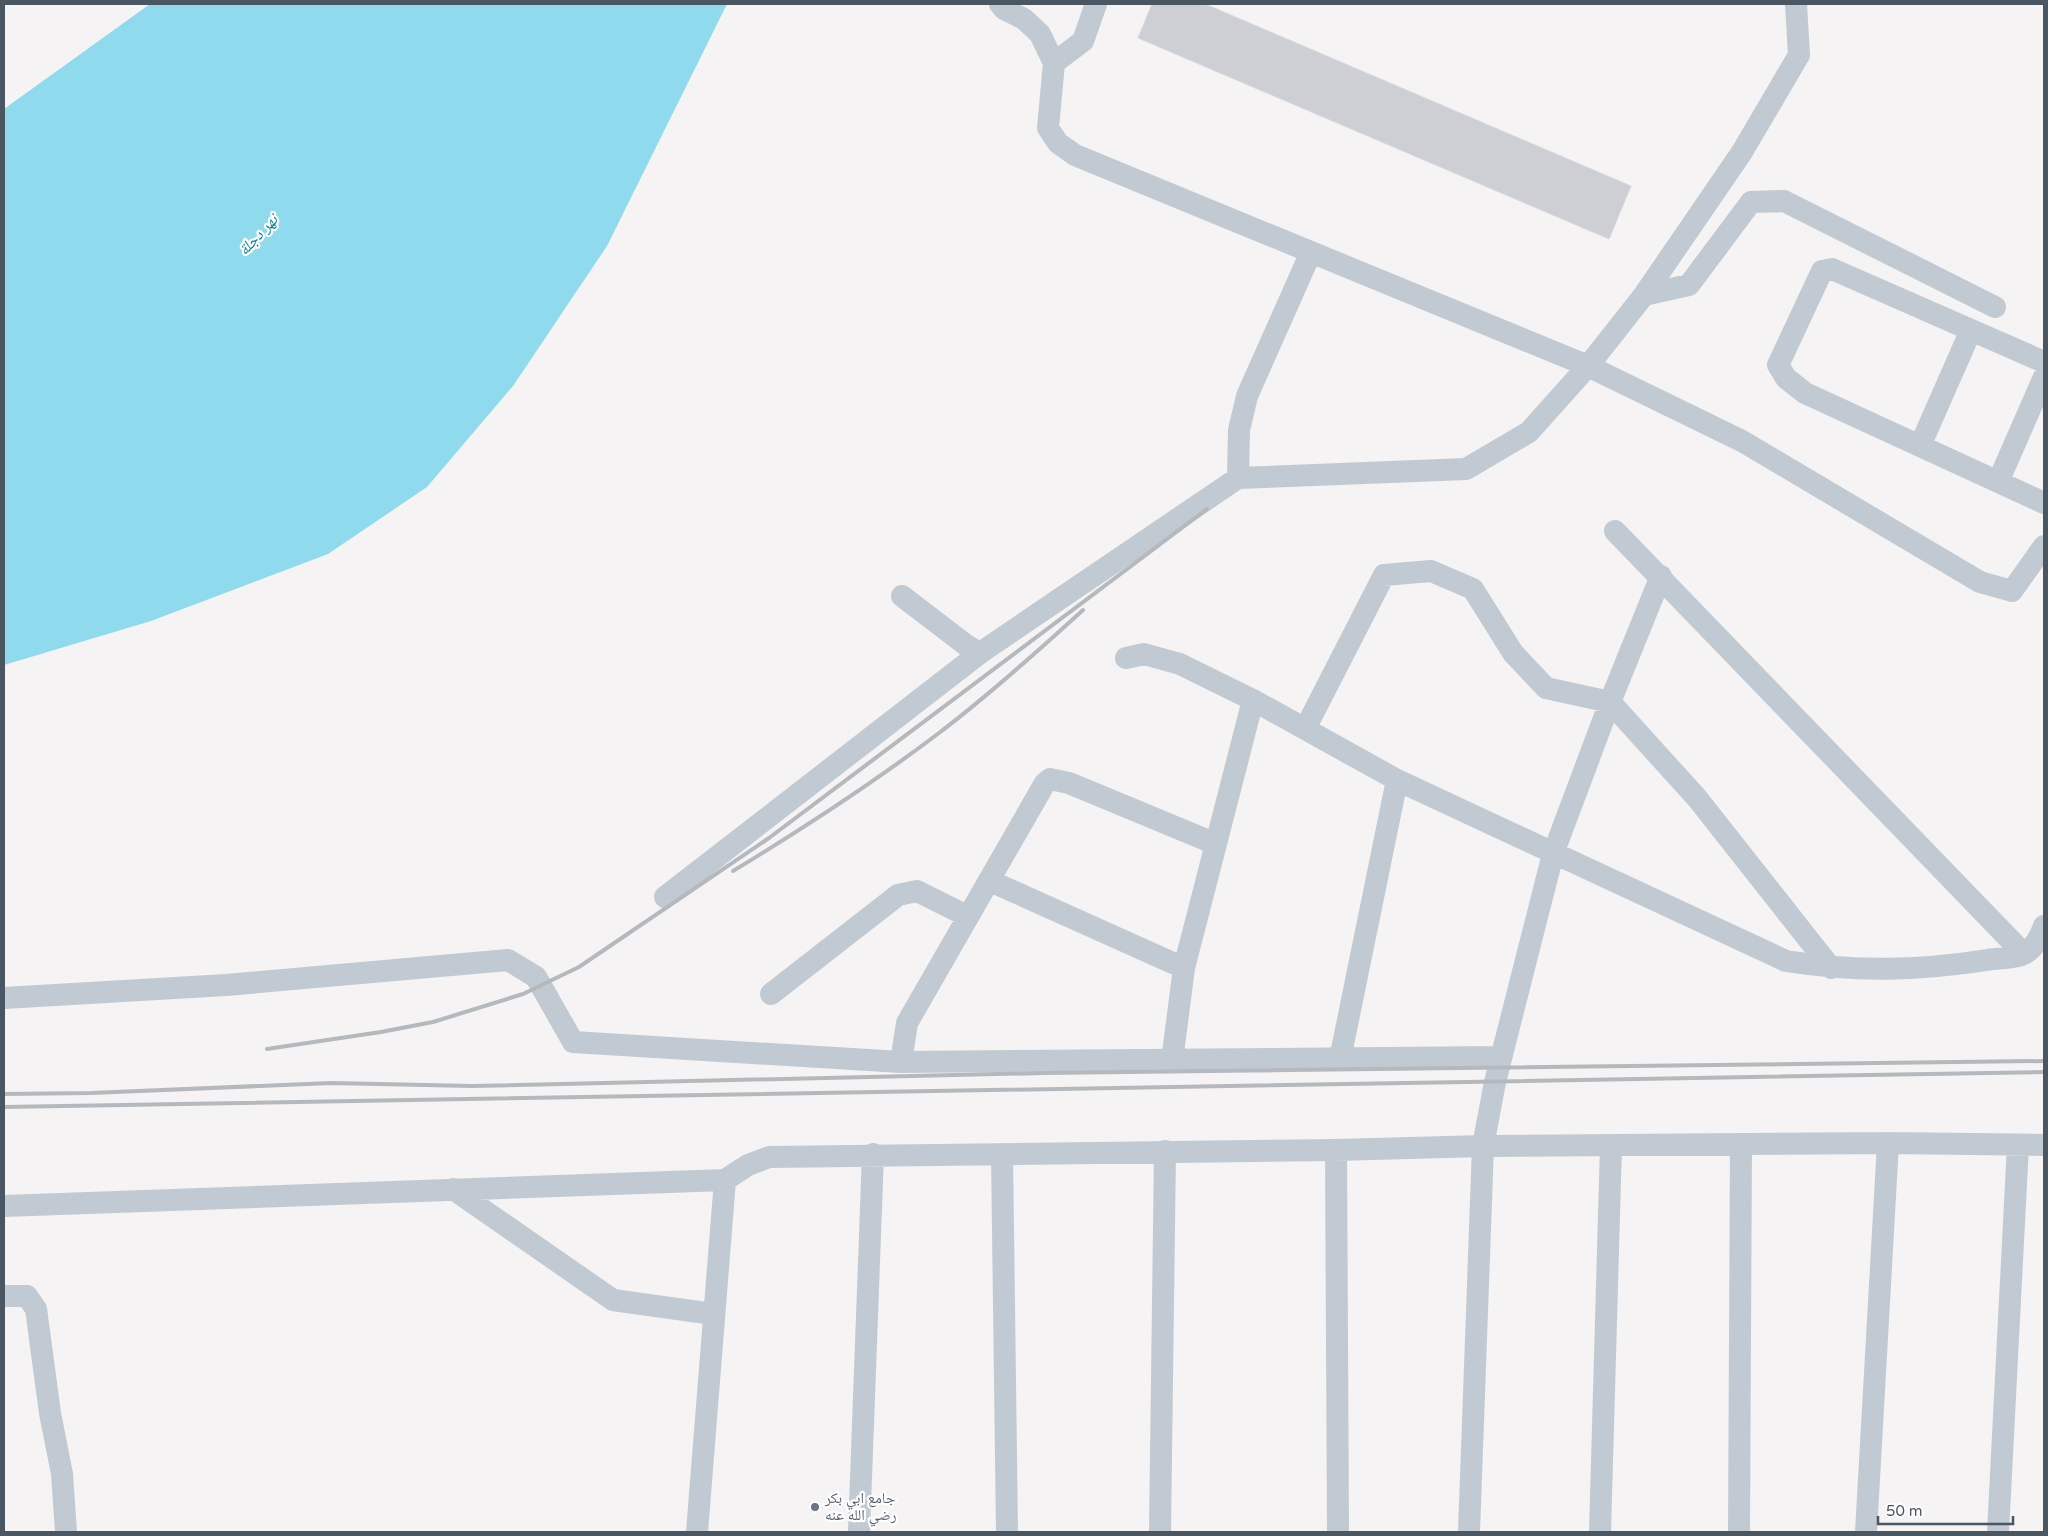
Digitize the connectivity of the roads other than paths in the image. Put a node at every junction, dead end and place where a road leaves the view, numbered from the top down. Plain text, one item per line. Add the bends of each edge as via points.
1 (1000, 4) edge
2 (1096, 4) edge
3 (1796, 4) edge
4 (1054, 63) junction
5 (1311, 252) junction
6 (1644, 295) junction
7 (1995, 307) dead end
8 (1971, 330) junction
9 (2044, 362) edge
10 (1588, 366) junction
11 (2044, 376) edge
12 (1920, 446) junction
13 (1238, 478) junction
14 (1998, 482) junction
15 (2044, 503) edge
16 (1615, 530) dead end
17 (2044, 546) edge
18 (1661, 576) junction
19 (902, 596) dead end
20 (980, 653) junction
21 (1126, 658) dead end
22 (1253, 700) junction
23 (1610, 702) junction
24 (1304, 729) junction
25 (1397, 780) junction
26 (1216, 844) junction
27 (1553, 854) junction
28 (990, 881) junction
29 (665, 896) dead end
30 (967, 916) junction
31 (2044, 926) edge
32 (2024, 954) junction
33 (1184, 968) junction
34 (1831, 968) junction
35 (771, 994) dead end
36 (4, 998) edge
37 (1501, 1057) junction
38 (1340, 1060) junction
39 (1172, 1061) junction
40 (901, 1062) junction
41 (1888, 1143) junction
42 (1741, 1144) junction
43 (1611, 1145) junction
44 (2018, 1145) junction
45 (2044, 1145) edge
46 (1483, 1146) junction
47 (1336, 1150) junction
48 (1165, 1152) junction
49 (873, 1154) junction
50 (1002, 1154) junction
51 (726, 1180) junction
52 (453, 1188) junction
53 (4, 1206) edge
54 (4, 1296) edge
55 (713, 1314) junction
56 (66, 1532) edge
57 (704, 1532) edge
58 (859, 1532) edge
59 (1007, 1532) edge
60 (1160, 1532) edge
61 (1338, 1532) edge
62 (1468, 1532) edge
63 (1600, 1532) edge
64 (1739, 1532) edge
65 (1866, 1532) edge
66 (1998, 1532) edge

1 - 4 street via 1040,34
2 - 4 street via 1083,41
3 - 6 street via 1798,55 1742,152
4 - 5 street via 1048,128 1058,144 1075,155
5 - 10 street
5 - 13 street via 1247,396 1239,430
6 - 7 street via 1689,285 1751,202 1784,201
6 - 10 street
8 - 9 street
8 - 12 street
8 - 12 street via 1832,269 1822,271 1778,365 1786,378 1805,393
10 - 13 street via 1529,432 1466,469
10 - 17 street via 1742,441 1980,582 2012,591
11 - 14 street
12 - 14 street
13 - 20 street
14 - 15 street
16 - 18 street
18 - 23 street
18 - 32 street
19 - 20 street
20 - 29 street
21 - 22 street via 1144,654 1180,664
22 - 24 street
22 - 26 street
23 - 24 street via 1546,688 1514,653 1473,589 1430,571 1384,575
23 - 27 street
23 - 34 street via 1697,798
24 - 25 street
25 - 27 street
25 - 38 street
26 - 28 street via 1054,778 1045,783
26 - 33 street
27 - 34 street via 1786,960
27 - 37 street
28 - 30 street
28 - 33 street
30 - 35 street via 917,891 898,895
30 - 40 street via 907,1023
31 - 32 street via 2038,941
32 - 34 street via 1936,968
33 - 39 street
36 - 40 street via 226,985 508,960 536,976 573,1042
37 - 38 street
37 - 46 street
38 - 39 street
39 - 40 street
41 - 42 street
41 - 44 street
41 - 65 street
42 - 43 street
42 - 64 street
43 - 46 street
43 - 63 street
44 - 45 street
44 - 66 street
46 - 47 street
46 - 62 street
47 - 48 street
47 - 61 street
48 - 50 street
48 - 60 street
49 - 50 street
49 - 51 street via 769,1157 748,1165
49 - 58 street
50 - 59 street
51 - 52 street
51 - 55 street
52 - 53 street
52 - 55 street via 613,1300
54 - 56 street via 27,1296 36,1309 62,1474
55 - 57 street

